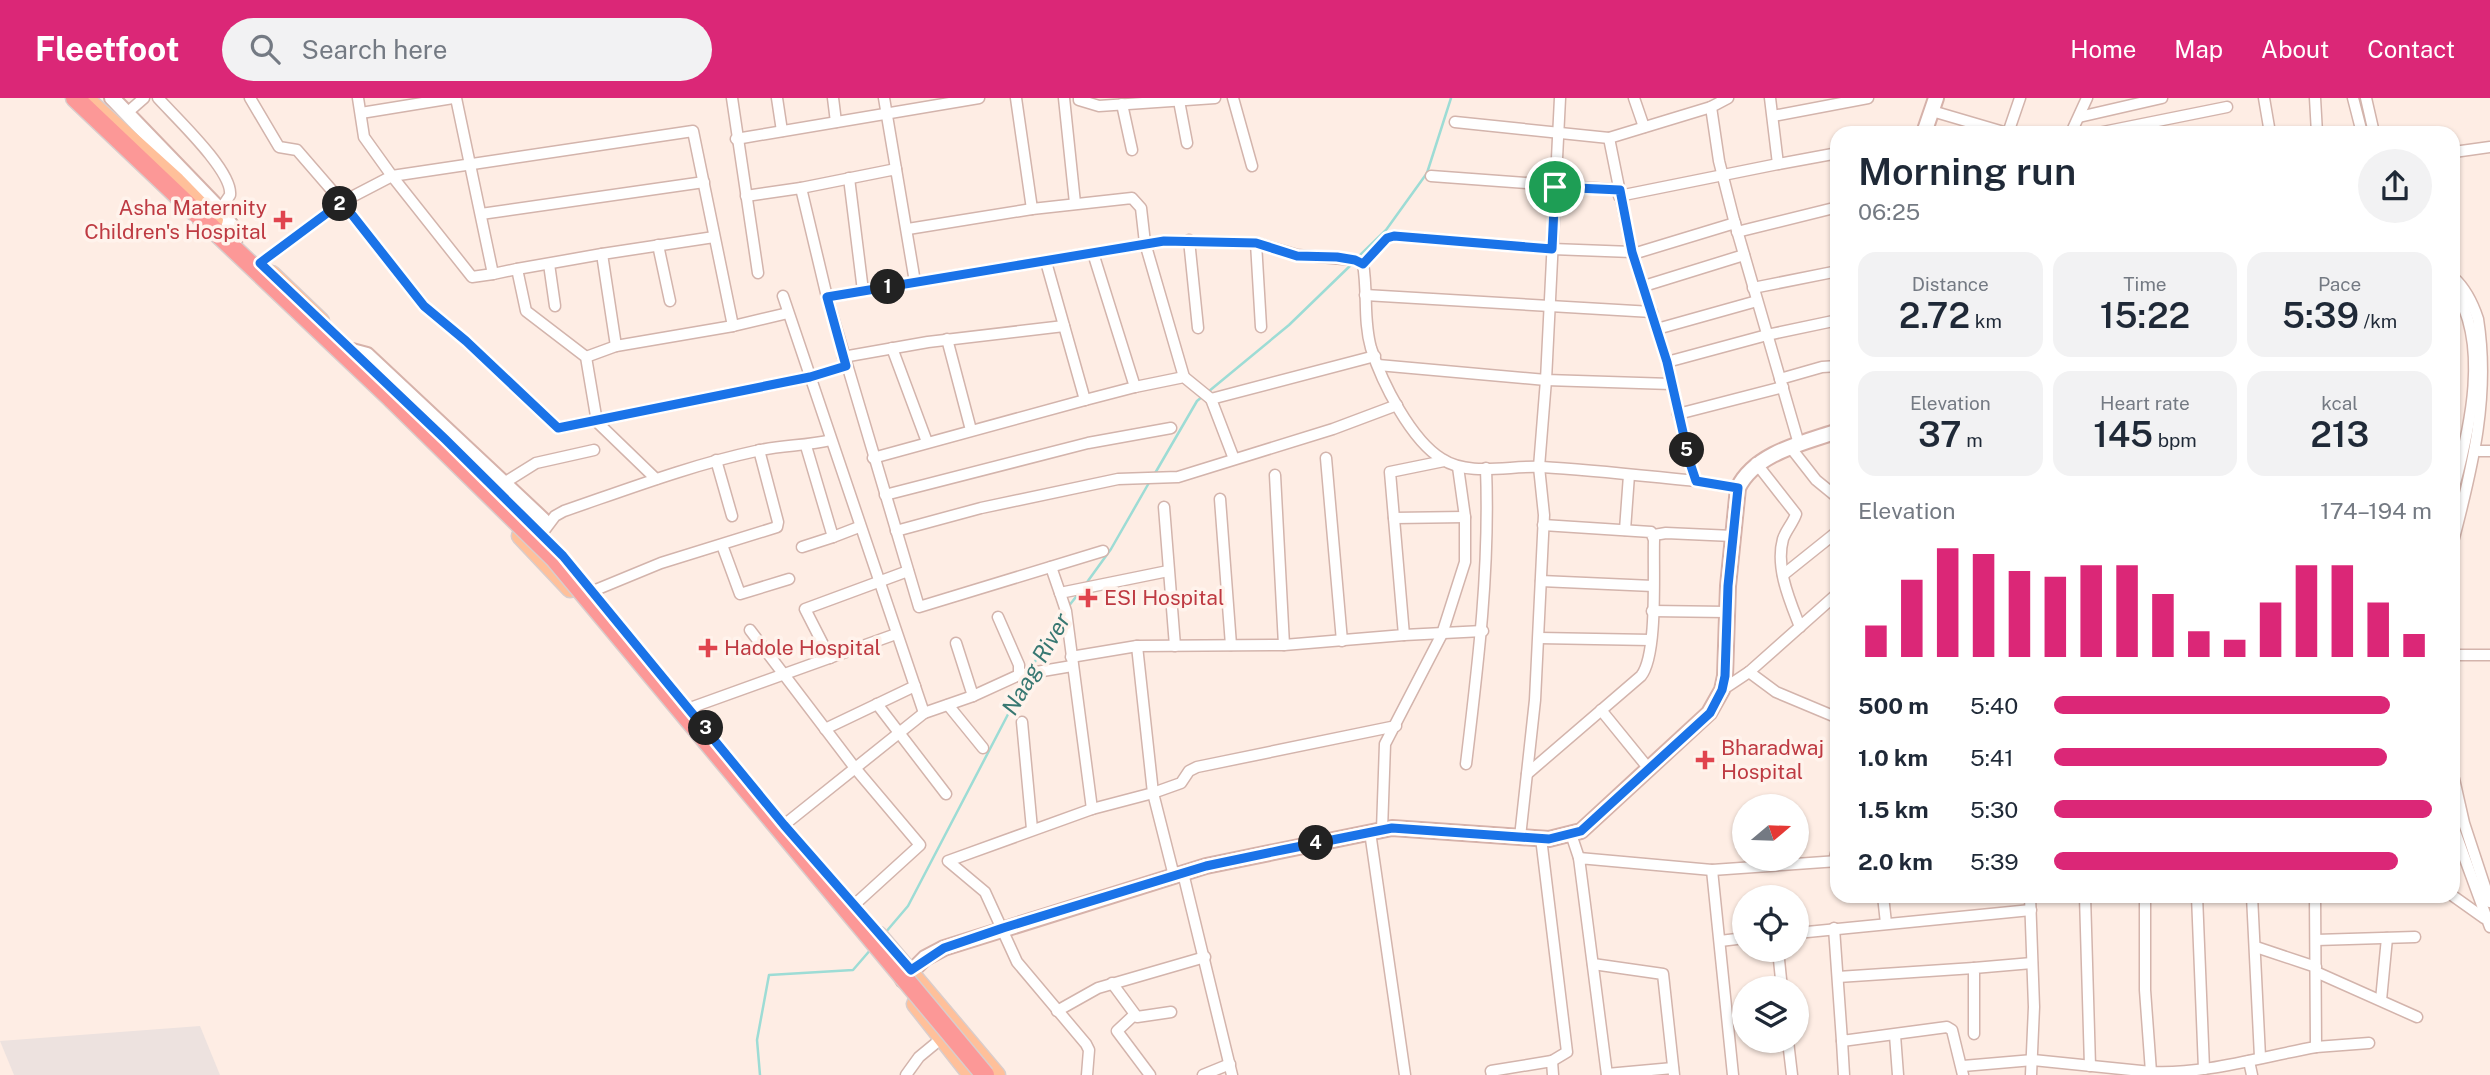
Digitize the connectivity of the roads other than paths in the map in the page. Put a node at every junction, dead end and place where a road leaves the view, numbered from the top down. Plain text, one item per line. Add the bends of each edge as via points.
1 (65, 98) edge
2 (75, 98) edge
3 (86, 98) edge
4 (112, 98) edge
5 (144, 98) edge
6 (158, 98) edge
7 (250, 98) edge
8 (358, 98) edge
9 (454, 98) edge
10 (732, 98) edge
11 (777, 98) edge
12 (833, 98) edge
13 (884, 98) edge
14 (979, 98) edge
15 (1016, 98) edge
16 (1215, 98) edge
17 (1233, 98) edge
18 (1560, 98) edge
19 (1634, 98) edge
20 (1728, 98) edge
21 (1770, 98) edge
22 (1868, 98) edge
23 (2020, 98) edge
24 (2087, 98) edge
25 (2162, 98) edge
26 (2264, 98) edge
27 (2315, 98) edge
28 (2353, 98) edge
29 (2366, 98) edge
30 (1072, 99) edge
31 (1179, 101) junction
32 (1823, 102) edge
33 (1122, 104) junction
34 (1934, 105) edge
35 (1711, 107) junction
36 (2227, 107) dead end
37 (128, 112) junction
38 (360, 113) junction
39 (887, 114) junction
40 (1773, 116) junction
41 (2079, 117) junction
42 (836, 122) junction
43 (1455, 122) dead end
44 (1926, 126) edge
45 (1990, 126) edge
46 (2010, 126) edge
47 (2074, 126) edge
48 (2133, 126) edge
49 (2269, 126) edge
50 (2317, 126) edge
51 (2360, 126) edge
52 (2372, 126) edge
53 (1644, 127) junction
54 (782, 131) junction
55 (1558, 131) junction
56 (1609, 138) junction
57 (736, 139) junction
58 (1187, 143) dead end
59 (2490, 147) edge
60 (1132, 150) dead end
61 (2460, 151) edge
62 (1830, 154) edge
63 (470, 162) junction
64 (1778, 164) junction
65 (1252, 166) dead end
66 (896, 169) junction
67 (1723, 175) junction
68 (391, 176) junction
69 (1431, 176) dead end
70 (849, 178) junction
71 (704, 181) junction
72 (1555, 187) junction
73 (801, 188) junction
74 (1619, 193) junction
75 (747, 197) junction
76 (342, 202) junction
77 (1075, 203) junction
78 (1032, 209) junction
79 (1830, 209) edge
80 (220, 210) junction
81 (481, 214) junction
82 (1736, 228) junction
83 (908, 229) junction
84 (714, 237) junction
85 (235, 239) junction
86 (1189, 240) junction
87 (1145, 243) junction
88 (1256, 243) junction
89 (659, 246) junction
90 (1552, 249) junction
91 (1093, 253) junction
92 (1633, 253) junction
93 (601, 254) junction
94 (1744, 255) junction
95 (1046, 262) junction
96 (1359, 262) junction
97 (260, 263) junction
98 (549, 264) junction
99 (517, 269) junction
100 (758, 273) dead end
101 (1830, 273) edge
102 (493, 274) junction
103 (915, 282) junction
104 (2460, 285) edge
105 (1644, 286) junction
106 (1753, 288) junction
107 (863, 291) junction
108 (1365, 295) junction
109 (783, 296) dead end
110 (827, 297) junction
111 (670, 301) dead end
112 (1757, 301) junction
113 (2460, 301) edge
114 (555, 306) dead end
115 (1549, 307) junction
116 (1652, 312) junction
117 (788, 313) junction
118 (1830, 322) edge
119 (733, 326) junction
120 (1064, 326) junction
121 (1261, 327) dead end
122 (1198, 328) dead end
123 (1657, 328) junction
124 (1767, 335) junction
125 (947, 339) junction
126 (616, 346) junction
127 (892, 348) junction
128 (352, 351) junction
129 (586, 357) junction
130 (845, 361) junction
131 (1376, 361) junction
132 (1667, 362) junction
133 (1830, 366) edge
134 (810, 377) junction
135 (1187, 379) junction
136 (1546, 380) junction
137 (1781, 383) junction
138 (1671, 384) junction
139 (1135, 387) junction
140 (1209, 398) junction
141 (1085, 400) junction
142 (1397, 405) junction
143 (1678, 414) junction
144 (597, 422) junction
145 (1171, 428) dead end
146 (971, 430) junction
147 (1830, 436) edge
148 (831, 440) junction
149 (927, 442) junction
150 (806, 446) junction
151 (1795, 446) junction
152 (594, 450) dead end
153 (759, 450) junction
154 (2479, 451) junction
155 (2490, 451) edge
156 (2460, 452) edge
157 (873, 458) junction
158 (1326, 458) dead end
159 (1234, 459) junction
160 (716, 460) junction
161 (1444, 461) junction
162 (1756, 463) junction
163 (1458, 467) junction
164 (1539, 467) junction
165 (1486, 468) junction
166 (1275, 475) dead end
167 (1629, 475) junction
168 (656, 480) junction
169 (1696, 481) junction
170 (504, 484) junction
171 (1738, 488) junction
172 (1830, 492) edge
173 (885, 495) junction
174 (1220, 499) dead end
175 (1164, 507) dead end
176 (732, 516) dead end
177 (1465, 517) junction
178 (2460, 517) edge
179 (1394, 518) junction
180 (1543, 526) junction
181 (859, 527) junction
182 (1625, 530) junction
183 (896, 531) junction
184 (540, 533) junction
185 (1654, 535) junction
186 (1733, 536) junction
187 (833, 537) junction
188 (1830, 537) edge
189 (722, 545) junction
190 (802, 547) dead end
191 (1103, 551) dead end
192 (1051, 567) junction
193 (908, 571) junction
194 (1168, 571) junction
195 (1783, 575) junction
196 (789, 579) dead end
197 (1541, 581) junction
198 (878, 583) junction
199 (1653, 586) junction
200 (593, 591) junction
201 (1060, 593) junction
202 (1830, 600) edge
203 (1652, 611) junction
204 (1727, 612) junction
205 (998, 617) dead end
206 (1800, 627) junction
207 (750, 630) dead end
208 (1483, 631) junction
209 (896, 634) junction
210 (1405, 635) junction
211 (1442, 635) junction
212 (1539, 638) junction
213 (1651, 640) junction
214 (1342, 641) junction
215 (956, 643) dead end
216 (1231, 645) junction
217 (1284, 645) junction
218 (1138, 646) junction
219 (1175, 646) junction
220 (2460, 655) edge
221 (2490, 655) edge
222 (830, 658) junction
223 (1072, 661) junction
224 (1749, 671) junction
225 (785, 674) junction
226 (1022, 675) junction
227 (915, 686) junction
228 (1722, 690) junction
229 (973, 696) junction
230 (877, 704) junction
231 (947, 705) junction
232 (690, 708) junction
233 (1601, 710) junction
234 (924, 713) junction
235 (1830, 715) edge
236 (1022, 722) dead end
237 (1396, 726) junction
238 (825, 729) junction
239 (900, 734) junction
240 (982, 748) dead end
241 (1466, 764) dead end
242 (855, 768) junction
243 (1649, 769) junction
244 (1527, 774) junction
245 (1153, 793) junction
246 (946, 794) dead end
247 (2460, 808) edge
248 (1092, 809) junction
249 (784, 825) junction
250 (1032, 829) junction
251 (1376, 831) junction
252 (1571, 834) junction
253 (1520, 837) junction
254 (1541, 838) junction
255 (2460, 845) edge
256 (1580, 859) junction
257 (1830, 861) edge
258 (1712, 870) junction
259 (1179, 874) junction
260 (2460, 901) edge
261 (2490, 902) edge
262 (1884, 903) edge
263 (2030, 903) edge
264 (2085, 903) edge
265 (2145, 903) edge
266 (2197, 903) edge
267 (2253, 903) edge
268 (2315, 903) edge
269 (853, 906) junction
270 (2031, 910) junction
271 (2489, 922) edge
272 (1886, 923) junction
273 (1003, 928) junction
274 (1834, 928) junction
275 (1809, 931) edge
276 (870, 937) junction
277 (2415, 937) dead end
278 (2387, 938) junction
279 (1732, 940) edge
280 (2316, 940) junction
281 (1720, 941) junction
282 (2256, 947) junction
283 (882, 951) junction
284 (1205, 957) junction
285 (2032, 963) junction
286 (1593, 964) junction
287 (1974, 968) junction
288 (911, 970) junction
289 (2316, 970) junction
290 (1838, 977) junction
291 (1112, 983) junction
292 (900, 984) junction
293 (2381, 1000) junction
294 (1057, 1011) junction
295 (1171, 1012) dead end
296 (1134, 1015) junction
297 (2417, 1017) dead end
298 (1974, 1034) dead end
299 (1895, 1035) junction
300 (942, 1038) junction
301 (1842, 1041) junction
302 (2369, 1043) dead end
303 (2316, 1047) junction
304 (1789, 1053) edge
305 (2260, 1057) junction
306 (2033, 1060) junction
307 (1552, 1061) junction
308 (2249, 1062) junction
309 (2090, 1066) junction
310 (2204, 1069) junction
311 (1231, 1070) edge
312 (1963, 1070) edge
313 (1673, 1071) edge
314 (1607, 1074) edge
315 (2151, 1074) edge
316 (906, 1075) edge
317 (971, 1075) edge
318 (985, 1075) edge
319 (997, 1075) edge
320 (1087, 1075) edge
321 (1150, 1075) edge
322 (1203, 1075) edge
323 (1405, 1075) edge
324 (1492, 1075) edge
325 (1553, 1075) edge
326 (1734, 1075) edge
327 (1792, 1075) edge
328 (1844, 1075) edge
329 (1898, 1075) edge
330 (2031, 1075) edge
331 (2252, 1075) edge

1 - 276 main road via 546,563
2 - 318 highway, bridge via 554,558
3 - 85 main road
4 - 37 street
5 - 37 street
6 - 80 street via 227,180 230,195
7 - 76 street via 279,147 297,150
8 - 38 street
9 - 38 street
9 - 63 street
10 - 57 street
11 - 54 street
12 - 42 street
13 - 39 street
14 - 39 street
15 - 78 street
16 - 31 street
17 - 65 street
18 - 55 street
19 - 53 street
20 - 35 street
21 - 40 street
22 - 32 street
23 - 46 street
24 - 41 street
25 - 41 street
26 - 49 street
27 - 50 street
28 - 51 street
29 - 52 street
30 - 33 street via 1099,106
30 - 77 street
31 - 33 street
31 - 58 street
32 - 40 street
33 - 60 street
34 - 44 street
34 - 45 street
35 - 53 street
35 - 67 street
36 - 48 street
37 - 80 street
38 - 68 street via 364,137
39 - 42 street
39 - 66 street
40 - 64 street
41 - 47 street
42 - 54 street
43 - 55 street
53 - 56 street
54 - 57 street
55 - 56 street
55 - 72 street
56 - 74 street
57 - 75 street
59 - 61 street
62 - 64 street
63 - 68 street
63 - 71 street via 693,131
63 - 81 street
64 - 67 street
66 - 70 street
66 - 83 street
67 - 74 street
67 - 82 street
68 - 76 street
68 - 102 street via 472,277
69 - 72 street
70 - 73 street
70 - 107 street
71 - 81 street
71 - 84 street
72 - 74 street
72 - 90 street
73 - 75 street
73 - 110 street
74 - 92 street
75 - 100 street
76 - 97 street
76 - 144 street via 424,306 558,428
77 - 78 street
77 - 87 street via 1132,198 1141,208
78 - 83 street
79 - 82 street
80 - 85 street
81 - 102 street
82 - 92 street
82 - 94 street
83 - 103 street
84 - 89 street
84 - 119 street
85 - 97 main road
86 - 87 street
86 - 88 street
86 - 122 street
87 - 91 street
87 - 135 street
88 - 96 street via 1297,256
88 - 121 street
89 - 93 street
89 - 111 street
90 - 92 street
90 - 96 street via 1394,236
90 - 115 street
91 - 95 street
91 - 139 street
92 - 105 street
93 - 98 street
93 - 126 street
94 - 105 street
94 - 106 street
95 - 103 street
95 - 120 street
96 - 108 street
97 - 128 main road
98 - 99 street
98 - 114 street
99 - 102 street
99 - 129 street via 526,311
101 - 106 street
103 - 107 street
104 - 154 street via 2484,338 2489,374
105 - 116 street
106 - 112 street
107 - 110 street
108 - 115 street
108 - 131 street via 1364,315
109 - 117 street
110 - 130 street
112 - 123 street
112 - 124 street
113 - 156 street via 2470,320 2478,380
115 - 116 street
115 - 136 street
116 - 123 street
117 - 119 street
117 - 134 street
118 - 124 street
119 - 126 street
120 - 125 street
120 - 141 street
123 - 132 street
124 - 132 street
124 - 137 street
125 - 127 street
125 - 146 street
126 - 129 street
127 - 130 street
127 - 149 street
128 - 170 street via 367,355
128 - 184 main road
129 - 144 street
130 - 134 street
130 - 157 street
131 - 136 street
131 - 140 street
131 - 142 street
132 - 138 street
133 - 137 street
134 - 144 street
134 - 148 street
135 - 139 street
135 - 140 street
136 - 138 street
136 - 164 street
137 - 143 street
137 - 151 street
138 - 143 street
139 - 141 street
140 - 159 street
141 - 146 street
142 - 159 street
142 - 161 street via 1428,450
143 - 169 street
144 - 168 street
145 - 173 street via 1088,443
146 - 149 street
147 - 151 street
148 - 150 street
148 - 181 street
149 - 157 street
150 - 153 street
150 - 187 street
151 - 162 street
151 - 172 street via 1816,481
152 - 170 street via 536,463
153 - 160 street
153 - 189 street via 777,527
154 - 155 street
154 - 178 street
157 - 173 street
158 - 214 street
159 - 183 street via 1178,477 1118,479
160 - 168 street
160 - 176 street
161 - 163 street
161 - 179 street via 1390,472
162 - 171 street
162 - 195 street via 1796,514 1782,542
163 - 165 street
163 - 177 street
164 - 165 street
164 - 167 street
164 - 180 street
165 - 208 street
166 - 217 street
167 - 169 street
167 - 182 street
168 - 184 street via 564,511
169 - 171 street
170 - 184 street via 543,520
171 - 186 street
173 - 183 street
174 - 216 street
175 - 194 street
177 - 179 street
177 - 211 street via 1465,562
179 - 210 street
180 - 182 street
180 - 197 street
181 - 187 street
181 - 198 street
182 - 185 street
183 - 193 street
184 - 200 main road
185 - 186 street
185 - 199 street
186 - 204 street
187 - 190 street
188 - 195 street
189 - 196 street via 740,594
189 - 200 street
191 - 192 street
192 - 193 street via 919,607
192 - 201 street
193 - 198 street
194 - 201 street
194 - 219 street
195 - 206 street
197 - 199 street
197 - 212 street
198 - 209 street
198 - 222 street via 805,609
199 - 203 street
200 - 232 main road
201 - 223 street
202 - 206 street
203 - 204 street
203 - 213 street
204 - 228 street
205 - 226 street
206 - 224 street
207 - 225 street
208 - 211 street
208 - 241 street
209 - 222 street
209 - 227 street
210 - 211 street
210 - 214 street
211 - 237 street
212 - 213 street
212 - 244 street
213 - 233 street via 1646,669
214 - 217 street
215 - 229 street
216 - 217 street
216 - 219 street
218 - 219 street
218 - 223 street
218 - 245 street
220 - 221 street
222 - 225 street
223 - 226 street
223 - 248 street
224 - 228 street
224 - 235 street via 1776,692
225 - 232 street
225 - 238 street
226 - 229 street
227 - 230 street
227 - 234 street
228 - 243 street via 1710,713
229 - 231 street
230 - 238 street
230 - 239 street
231 - 234 street
231 - 240 street
232 - 249 main road
233 - 243 street
233 - 244 street
234 - 239 street
236 - 250 street
237 - 245 street via 1197,767 1181,783
237 - 251 street via 1385,744
238 - 242 street
239 - 242 street
239 - 246 street
242 - 249 street
242 - 269 street via 920,846
243 - 252 street via 1581,831
244 - 253 street
245 - 248 street
245 - 259 street
247 - 261 street
248 - 250 street
249 - 269 main road
250 - 273 street via 948,861 985,892
251 - 253 street via 1392,828
251 - 259 street
251 - 323 street
252 - 254 street
252 - 256 street
253 - 254 street
254 - 307 street via 1567,1052
255 - 271 street
256 - 258 street
256 - 286 street
257 - 258 street
258 - 281 street
259 - 273 street
259 - 284 street
260 - 271 street
262 - 272 street
263 - 270 street
264 - 309 street
265 - 315 street
266 - 310 street
267 - 282 street
268 - 280 street
269 - 276 main road
270 - 272 street
270 - 285 street
272 - 274 street
273 - 288 street via 944,948
273 - 294 street via 1017,962
274 - 275 street
274 - 290 street
276 - 283 main road
277 - 278 street
278 - 280 street
278 - 293 street
279 - 281 street
280 - 289 street
281 - 326 street
282 - 289 street
282 - 305 street
283 - 288 main road
283 - 292 main road
284 - 291 street
284 - 311 street
285 - 287 street
285 - 306 street
286 - 313 street via 1663,974
286 - 314 street
287 - 290 street
287 - 298 street
288 - 292 street
288 - 319 main road
289 - 293 street
289 - 303 street
290 - 301 street
291 - 294 street
291 - 296 street
292 - 300 main road
293 - 297 street
294 - 320 street via 1089,1050
295 - 296 street
296 - 321 street via 1116,1031
299 - 301 street
299 - 312 street via 1947,1027 1952,1030
299 - 329 street
300 - 316 street
300 - 317 main road
301 - 328 street
302 - 303 street
303 - 305 street
304 - 327 street
305 - 308 street
306 - 309 street
306 - 312 street
306 - 330 street
307 - 324 street via 1491,1071
307 - 325 street
308 - 310 street
308 - 331 street
309 - 315 street
310 - 315 street
311 - 322 street
313 - 314 street

